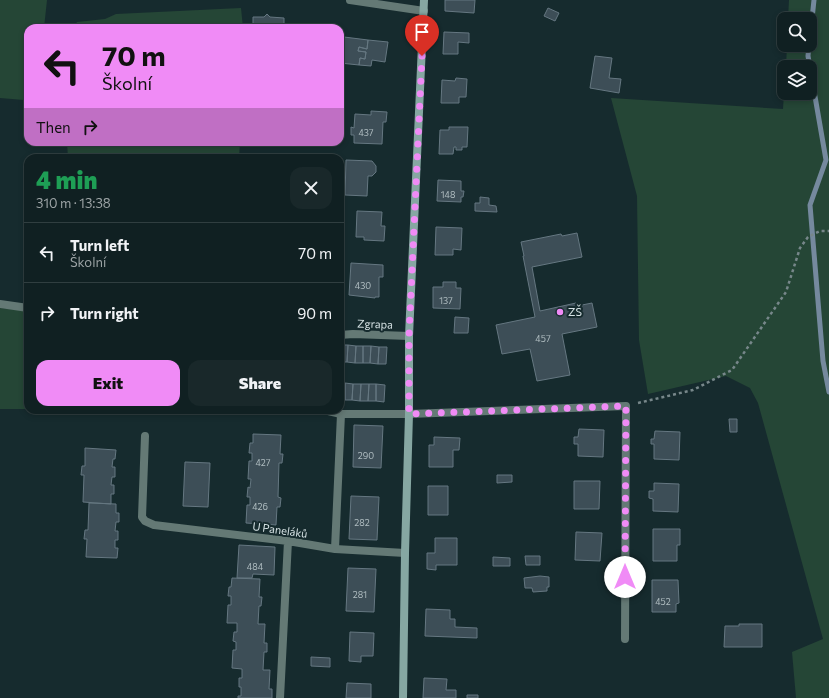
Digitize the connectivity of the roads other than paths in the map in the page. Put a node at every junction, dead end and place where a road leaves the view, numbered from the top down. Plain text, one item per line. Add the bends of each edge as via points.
1 (350, 0) edge
2 (424, 0) edge
3 (424, 11) junction
4 (0, 304) edge
5 (24, 307) edge
6 (344, 335) edge
7 (409, 336) junction
8 (341, 414) joint
9 (409, 414) junction
10 (146, 436) dead end
11 (288, 541) junction
12 (335, 550) junction
13 (405, 553) junction
14 (625, 639) dead end
15 (280, 698) edge
16 (403, 698) edge

1 - 3 street
2 - 3 street
3 - 7 street
4 - 5 street
6 - 7 street, Zgrapa
7 - 9 street
8 - 9 street
8 - 12 street
9 - 13 street
9 - 14 street via 626,406
10 - 11 street, U Paneláků via 142,517 145,521 154,525
11 - 12 street, U Paneláků
11 - 15 street
12 - 13 street, U Paneláků
13 - 16 street

